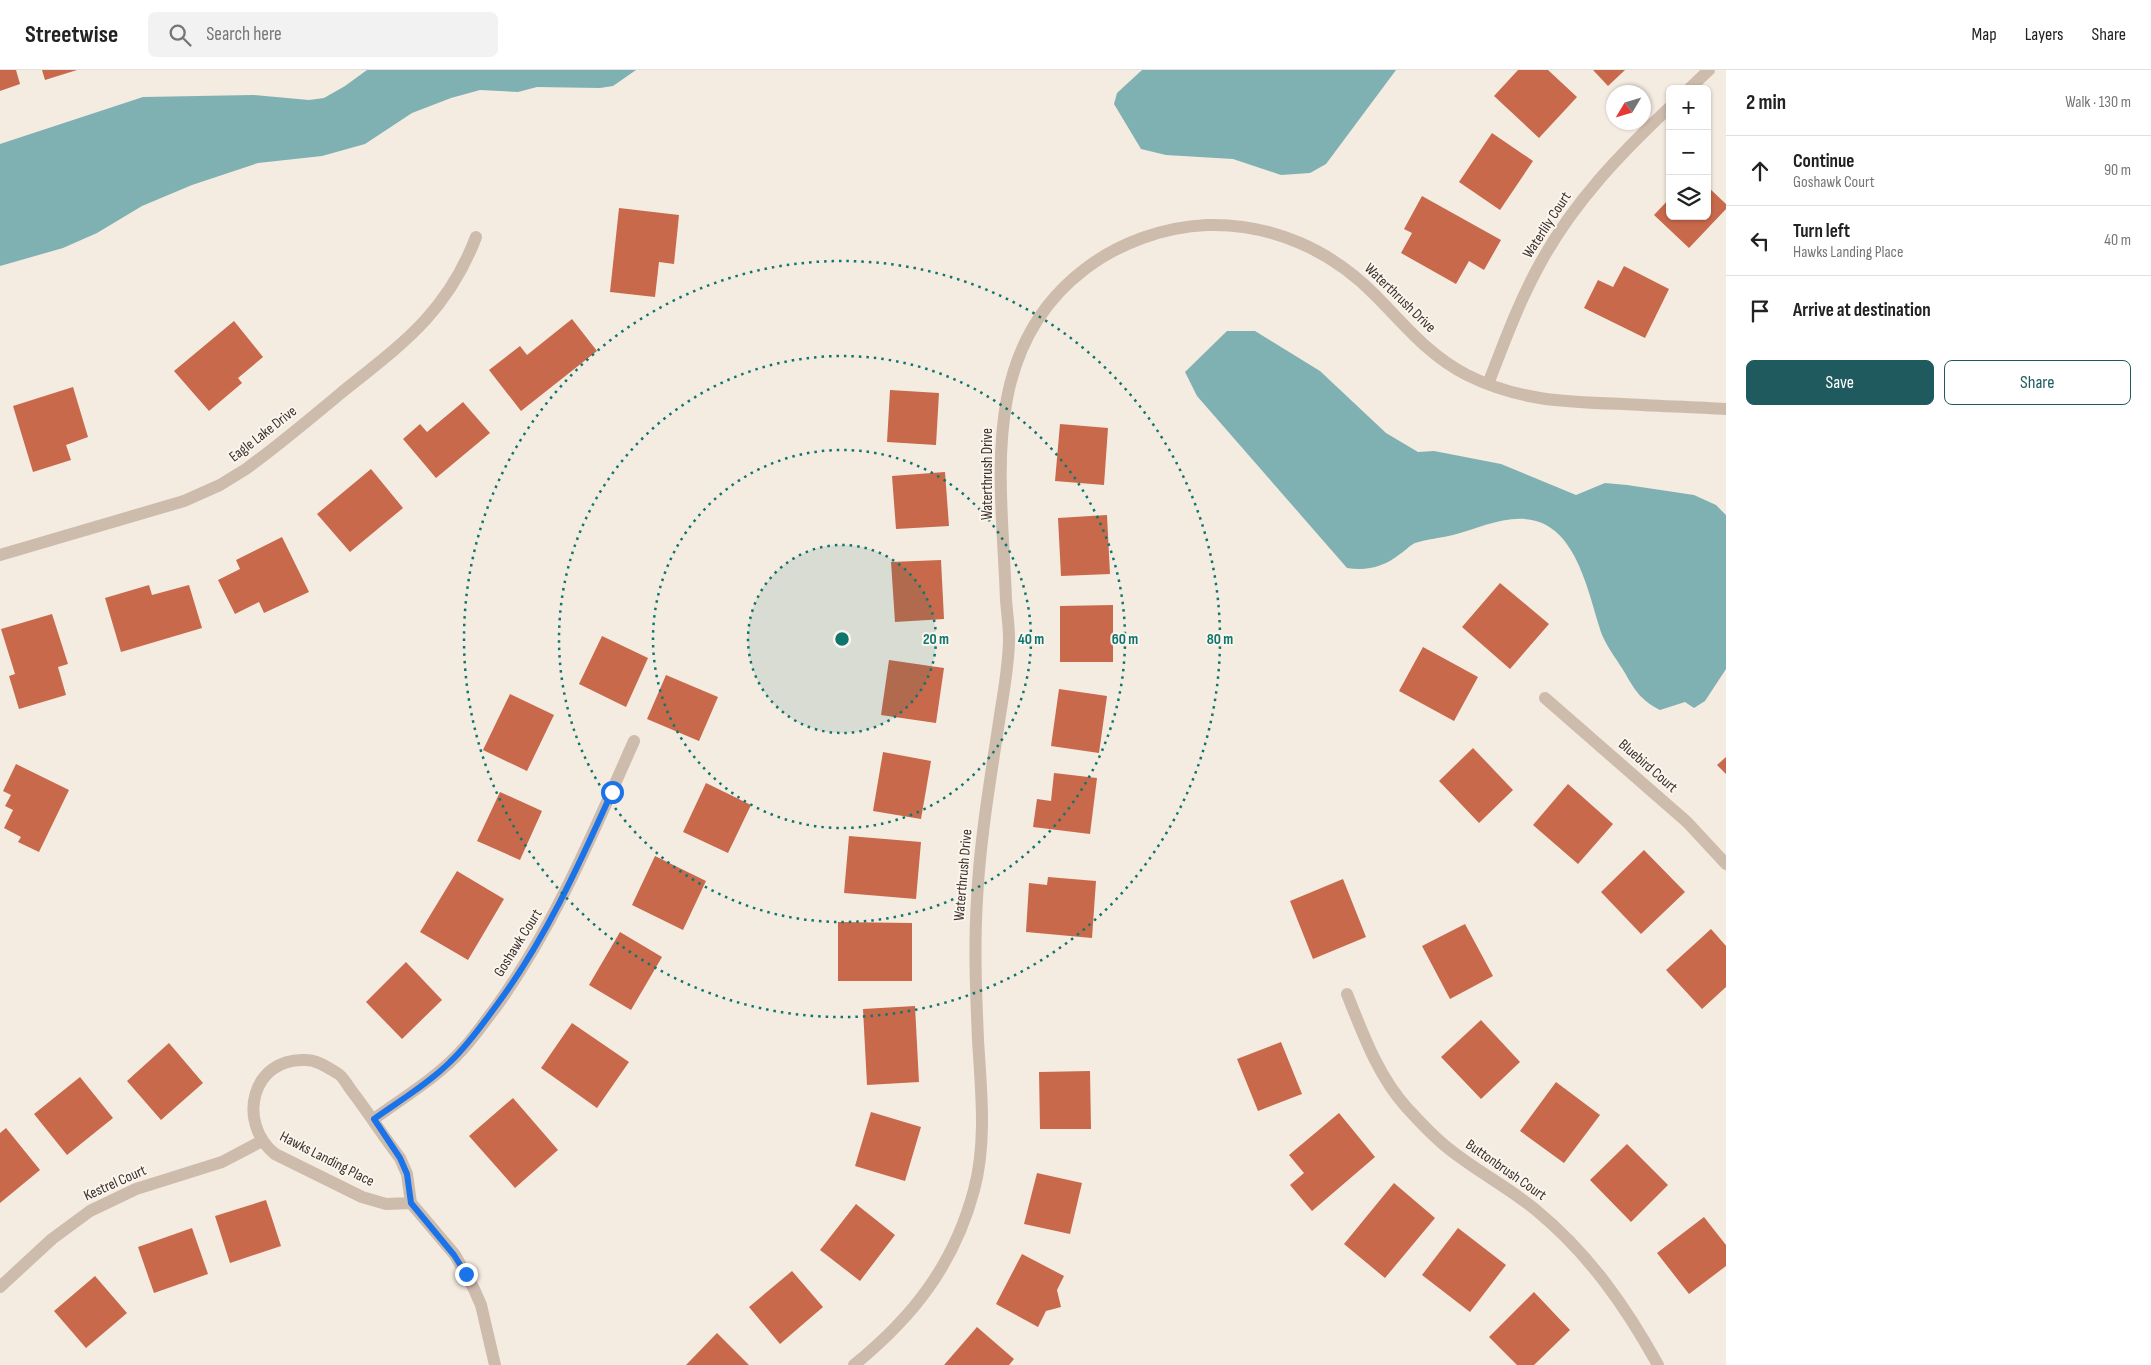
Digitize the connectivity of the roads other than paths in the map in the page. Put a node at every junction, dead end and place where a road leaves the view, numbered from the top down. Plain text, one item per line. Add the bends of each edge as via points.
1 (1709, 70) edge
2 (1693, 85) edge
3 (1666, 111) edge
4 (476, 237) dead end
5 (1488, 384) junction
6 (1726, 408) edge
7 (0, 555) edge
8 (1545, 698) dead end
9 (634, 741) dead end
10 (1726, 864) edge
11 (1347, 994) dead end
12 (374, 1119) junction
13 (262, 1140) junction
14 (411, 1203) junction
15 (0, 1287) edge
16 (495, 1365) edge
17 (854, 1365) edge
18 (1658, 1365) edge

1 - 2 street
3 - 5 street, Waterlily Court via 1601,175 1564,224 1526,290
4 - 7 street, Eagle Lake Drive via 447,296 415,332 246,469 184,501
5 - 6 street, Waterthrush Drive via 1517,395 1554,401
5 - 17 street, Waterthrush Drive via 1451,366 1411,335 1353,274 1322,253 1289,238 1246,227 1202,225 1173,229 1130,243 1080,272 1048,304 1031,328 1008,384 1000,455 1009,636 977,888 974,963 982,1108 976,1182 957,1240 935,1280 887,1338
8 - 10 street, Bluebird Court via 1687,822
9 - 12 street, Goshawk Court via 576,874 513,983 471,1040 448,1064
11 - 18 street, Buttonbrush Court via 1376,1063 1407,1109 1453,1153 1536,1211 1580,1252 1601,1274
12 - 13 street, Hawks Landing Place via 338,1073 323,1064 307,1060 290,1061 271,1071 261,1082 252,1101 257,1135
12 - 14 street, Hawks Landing Place via 400,1158 407,1174
13 - 14 street, Hawks Landing Place via 275,1154 362,1197 386,1204
13 - 15 street, Kestrel Court via 222,1162 136,1189 90,1211 52,1239
14 - 16 street via 462,1266 481,1305

